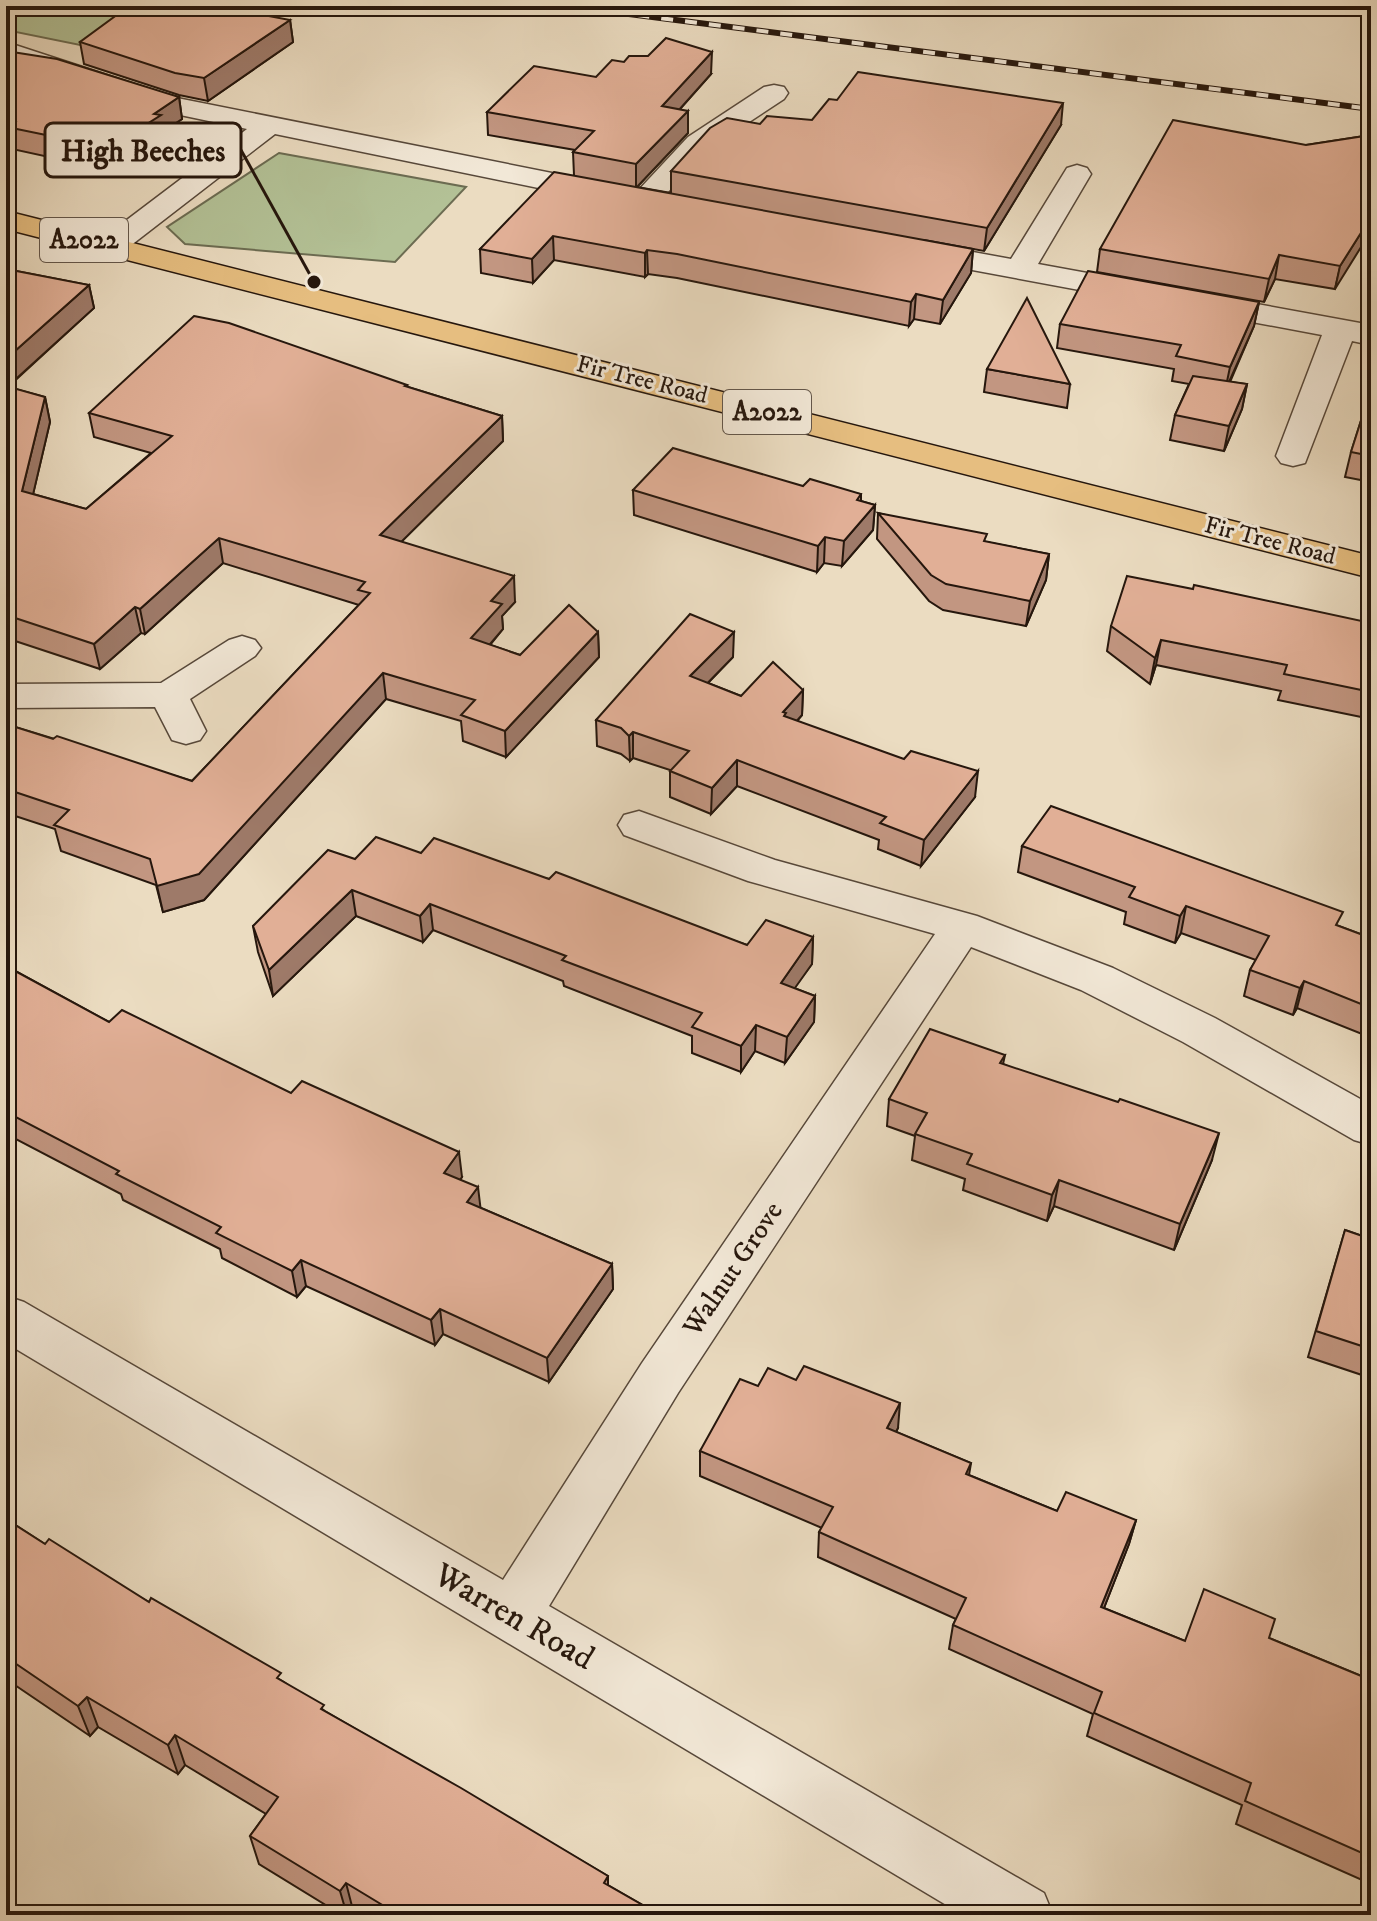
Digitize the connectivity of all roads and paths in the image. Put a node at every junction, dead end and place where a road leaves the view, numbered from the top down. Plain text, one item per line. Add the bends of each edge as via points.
1 (6, 50) edge
2 (774, 93) dead end
3 (268, 126) junction
4 (1077, 174) dead end
5 (644, 201) junction
6 (675, 206) edge
7 (6, 220) edge
8 (879, 244) edge
9 (110, 247) junction
10 (1019, 270) junction
11 (1355, 332) edge
12 (1293, 456) dead end
13 (1371, 567) edge
14 (242, 648) dead end
15 (169, 695) junction
16 (6, 696) edge
17 (186, 731) dead end
18 (639, 825) dead end
19 (962, 927) junction
20 (1371, 1127) edge
21 (6, 1317) edge
22 (512, 1615) junction
23 (1022, 1915) edge

1 - 3 street via 171,105
2 - 5 street via 698,143
3 - 5 street
3 - 9 street
4 - 10 street
5 - 6 street
7 - 9 main road, Fir Tree Road / A2022
8 - 10 street
9 - 13 main road, Fir Tree Road / A2022
10 - 11 street
11 - 12 street
14 - 15 street
15 - 16 street
15 - 17 street
18 - 19 street via 763,871
19 - 20 street via 1097,979
19 - 22 street, Walnut Grove via 660,1378
21 - 22 street, Warren Road
22 - 23 street, Warren Road

